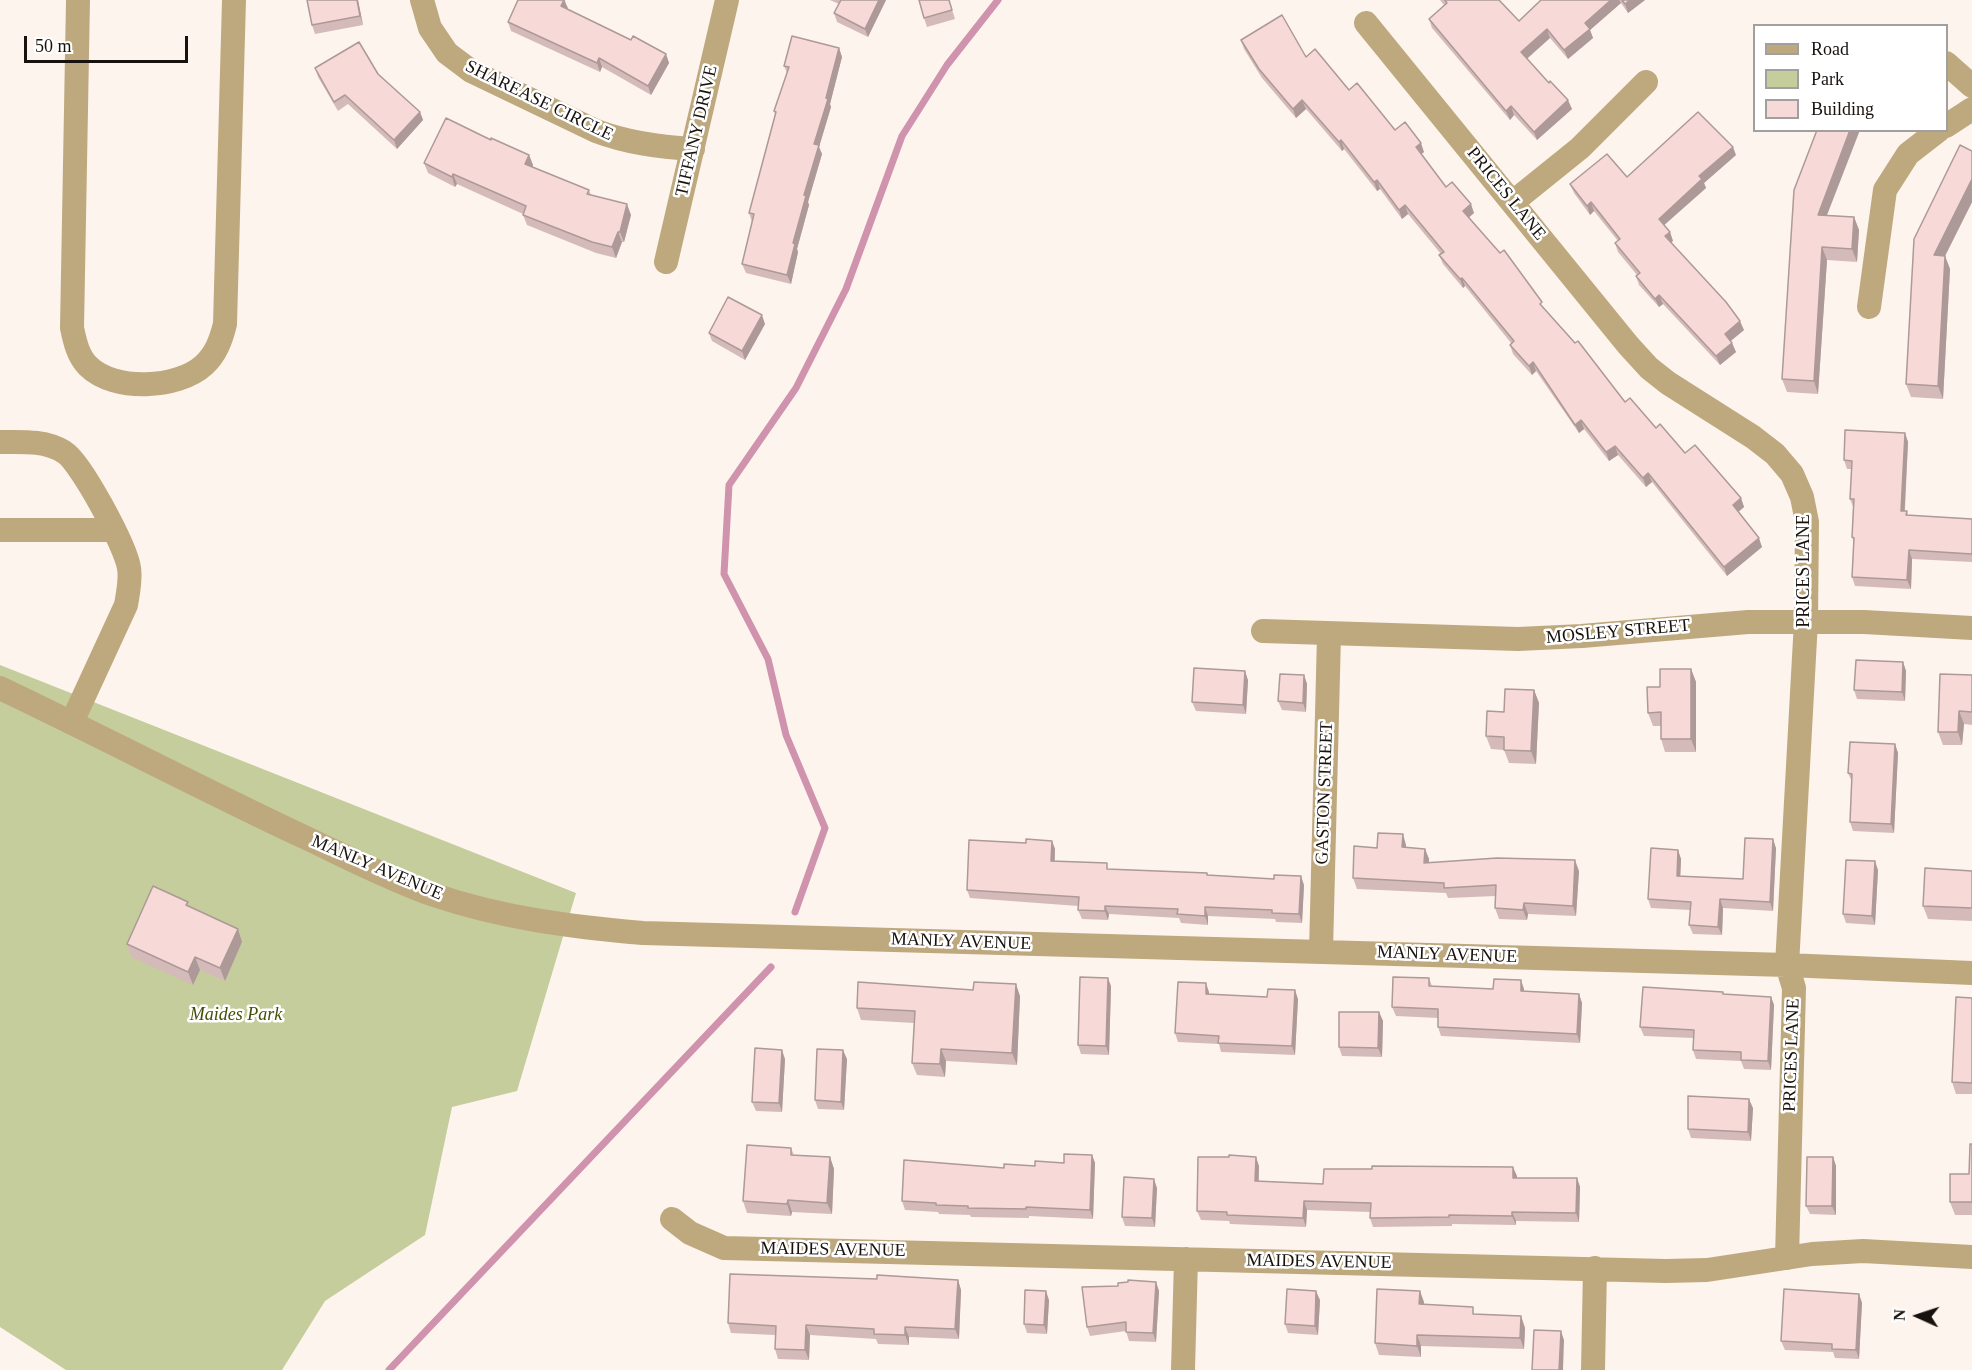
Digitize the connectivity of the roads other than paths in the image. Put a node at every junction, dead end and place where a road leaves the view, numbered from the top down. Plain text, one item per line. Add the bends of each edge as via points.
1 (78, 0) edge
2 (234, 0) edge
3 (422, 0) edge
4 (727, 0) edge
5 (1366, 22) dead end
6 (1948, 64) edge
7 (1646, 82) dead end
8 (1972, 86) edge
9 (1972, 109) edge
10 (1948, 125) edge
11 (1936, 132) edge
12 (693, 149) junction
13 (1513, 202) junction
14 (666, 262) dead end
15 (1869, 307) dead end
16 (0, 442) edge
17 (0, 530) edge
18 (114, 530) junction
19 (1806, 621) junction
20 (1972, 627) edge
21 (1263, 631) dead end
22 (1329, 635) junction
23 (0, 688) edge
24 (72, 722) junction
25 (1321, 951) junction
26 (1787, 964) junction
27 (1972, 973) edge
28 (672, 1219) dead end
29 (1972, 1257) edge
30 (1786, 1258) junction
31 (1186, 1259) junction
32 (1595, 1268) junction
33 (1183, 1370) edge
34 (1593, 1370) edge

1 - 2 street via 72,328 80,357 95,372 117,381 157,384 192,374 205,364 215,352 225,324
3 - 12 street, SHAREASE CIRCLE via 438,42 471,71 616,139
4 - 12 street, TIFFANY DRIVE
5 - 13 street, PRICES LANE
6 - 8 street
7 - 13 street via 1580,148
9 - 10 street
11 - 15 street via 1908,154 1885,190
12 - 14 street, TIFFANY DRIVE
13 - 19 street, PRICES LANE via 1649,368 1753,437 1792,474 1807,522
16 - 18 street via 51,446 66,453 77,464
17 - 18 street
18 - 24 street via 129,570 126,605
19 - 20 street, MOSLEY STREET
19 - 22 street, MOSLEY STREET via 1721,623 1518,639
19 - 26 street, PRICES LANE
21 - 22 street, MOSLEY STREET
22 - 25 street, GASTON STREET
23 - 24 street, MANLY AVENUE
24 - 25 street, MANLY AVENUE via 208,792 402,883 522,919 643,933
25 - 26 street, MANLY AVENUE
26 - 27 street, MANLY AVENUE
26 - 30 street, PRICES LANE via 1794,988
28 - 31 street, MAIDES AVENUE via 690,1233 724,1248
29 - 30 street, MAIDES AVENUE via 1863,1251
30 - 32 street, MAIDES AVENUE via 1707,1270
31 - 32 street, MAIDES AVENUE
31 - 33 street
32 - 34 street

